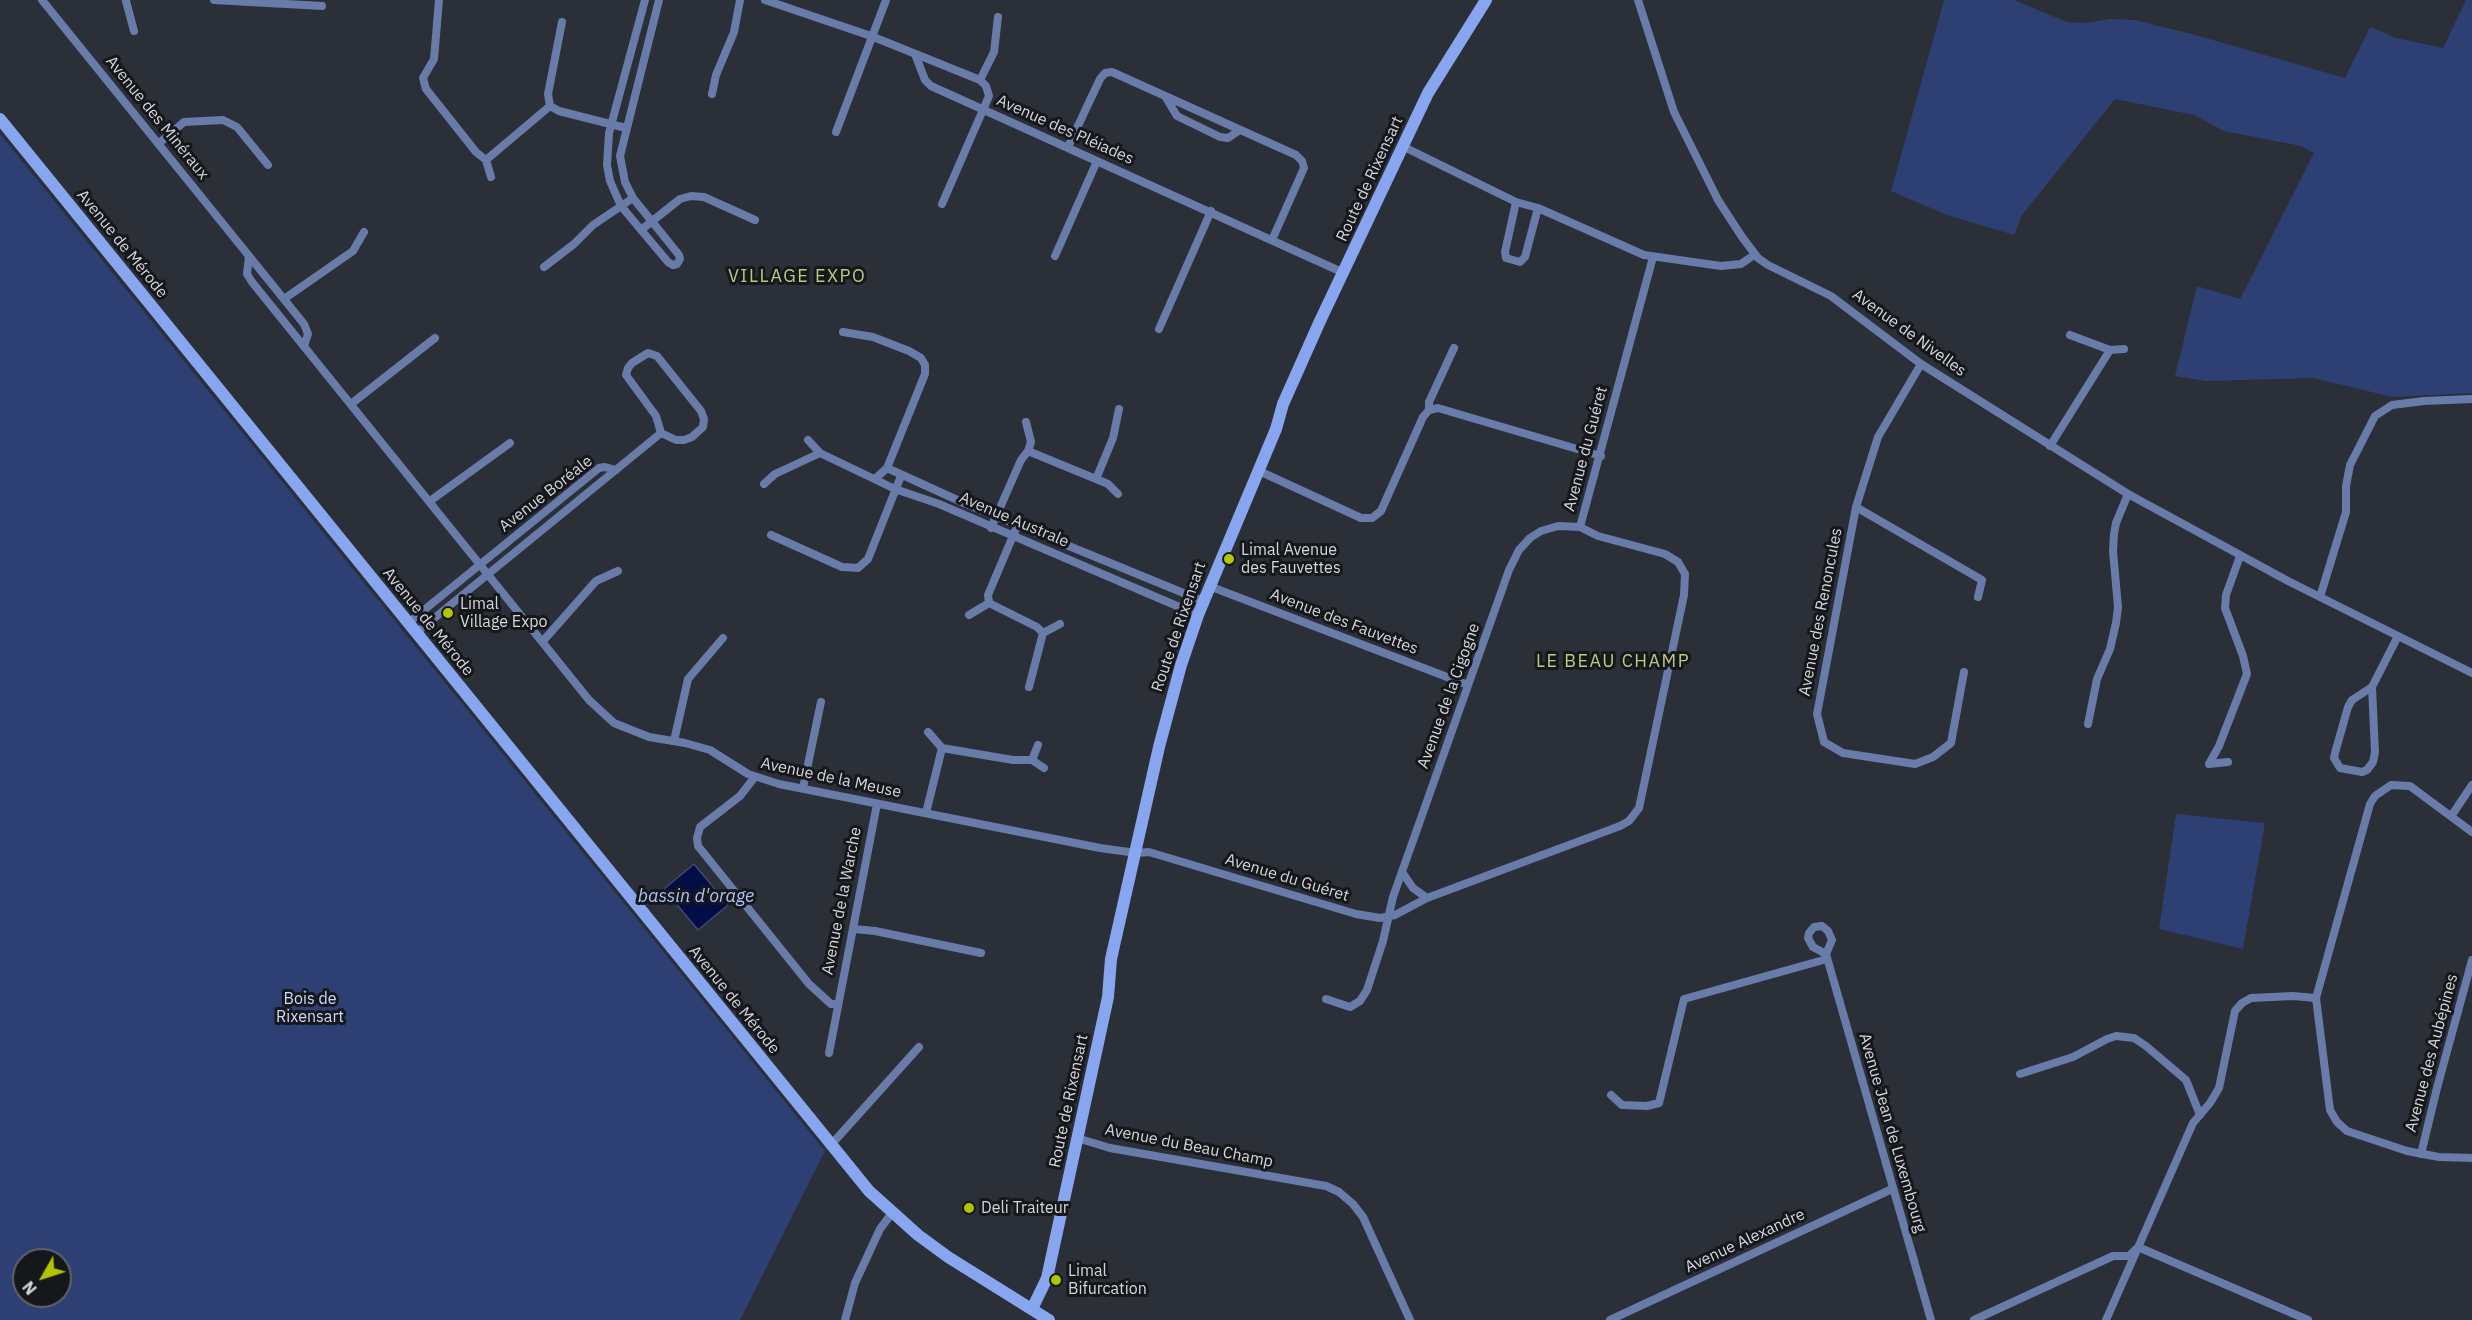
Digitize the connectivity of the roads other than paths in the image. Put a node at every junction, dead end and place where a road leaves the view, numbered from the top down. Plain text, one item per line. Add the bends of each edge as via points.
1 (42, 0) edge
2 (137, 0) edge
3 (214, 0) edge
4 (439, 0) edge
5 (645, 0) edge
6 (659, 0) edge
7 (740, 0) edge
8 (765, 0) edge
9 (886, 0) edge
10 (1486, 0) edge
11 (1638, 0) edge
12 (125, 1) edge
13 (322, 6) dead end
14 (998, 16) dead end
15 (562, 22) dead end
16 (134, 31) dead end
17 (871, 36) junction
18 (915, 54) junction
19 (980, 80) junction
20 (712, 94) dead end
21 (1165, 96) junction
22 (550, 106) junction
23 (981, 109) junction
24 (0, 119) edge
25 (612, 124) junction
26 (626, 128) junction
27 (1240, 130) junction
28 (836, 132) dead end
29 (158, 144) junction
30 (1402, 146) junction
31 (1068, 147) junction
32 (486, 160) junction
33 (1097, 161) junction
34 (268, 165) dead end
35 (491, 177) dead end
36 (633, 198) junction
37 (1516, 202) junction
38 (942, 204) dead end
39 (621, 206) junction
40 (1538, 208) junction
41 (1211, 211) junction
42 (755, 220) dead end
43 (652, 221) junction
44 (641, 230) junction
45 (364, 232) dead end
46 (1272, 240) junction
47 (1754, 255) junction
48 (249, 256) junction
49 (1055, 256) dead end
50 (1653, 257) junction
51 (544, 267) dead end
52 (1344, 273) junction
53 (284, 299) junction
54 (1160, 329) dead end
55 (843, 332) dead end
56 (2070, 334) dead end
57 (435, 338) dead end
58 (304, 346) junction
59 (1454, 348) dead end
60 (2124, 349) dead end
61 (2110, 350) junction
62 (1921, 364) junction
63 (2472, 399) edge
64 (351, 404) junction
65 (1119, 409) dead end
66 (1429, 410) junction
67 (1026, 422) dead end
68 (661, 433) junction
69 (808, 440) dead end
70 (510, 443) dead end
71 (2050, 446) junction
72 (1028, 451) junction
73 (820, 453) junction
74 (1601, 456) junction
75 (887, 468) junction
76 (616, 470) junction
77 (1257, 470) junction
78 (901, 476) junction
79 (875, 479) junction
80 (1096, 479) junction
81 (764, 484) dead end
82 (896, 489) junction
83 (1118, 494) dead end
84 (2128, 494) junction
85 (430, 501) junction
86 (1856, 507) junction
87 (997, 515) junction
88 (1018, 524) junction
89 (1580, 527) junction
90 (991, 528) junction
91 (771, 536) dead end
92 (1012, 537) junction
93 (2240, 556) junction
94 (480, 564) junction
95 (618, 571) dead end
96 (488, 574) junction
97 (1209, 586) junction
98 (1978, 597) dead end
99 (2320, 597) junction
100 (1203, 601) junction
101 (989, 603) junction
102 (969, 615) dead end
103 (1198, 615) junction
104 (1060, 624) dead end
105 (412, 628) junction
106 (1043, 633) junction
107 (2398, 636) junction
108 (723, 638) dead end
109 (543, 641) junction
110 (1964, 672) dead end
111 (2472, 673) edge
112 (1468, 685) junction
113 (1029, 687) dead end
114 (2372, 687) junction
115 (821, 702) dead end
116 (2088, 724) dead end
117 (928, 732) dead end
118 (674, 741) junction
119 (1038, 745) dead end
120 (942, 748) junction
121 (1032, 760) junction
122 (2229, 762) dead end
123 (1044, 768) dead end
124 (754, 777) junction
125 (2472, 785) edge
126 (803, 789) junction
127 (877, 804) junction
128 (926, 813) junction
129 (2452, 814) junction
130 (2472, 832) edge
131 (1136, 853) junction
132 (1402, 872) junction
133 (1427, 898) junction
134 (1387, 918) junction
135 (854, 929) junction
136 (981, 953) dead end
137 (2472, 960) edge
138 (2316, 998) junction
139 (1326, 999) dead end
140 (837, 1004) junction
141 (919, 1047) dead end
142 (829, 1053) dead end
143 (2019, 1074) dead end
144 (1611, 1095) dead end
145 (2200, 1115) junction
146 (1077, 1138) junction
147 (830, 1146) junction
148 (2421, 1154) junction
149 (2472, 1158) edge
150 (1893, 1189) junction
151 (892, 1213) junction
152 (2138, 1247) junction
153 (1032, 1309) junction
154 (845, 1320) edge
155 (1049, 1320) edge
156 (1410, 1320) edge
157 (1610, 1320) edge
158 (1931, 1320) edge
159 (1974, 1320) edge
160 (2106, 1320) edge
161 (2308, 1320) edge

1 - 29 street, Avenue des Minéraux
2 - 12 street
3 - 13 street
4 - 32 street via 434,59 423,78 426,89
5 - 25 street
6 - 26 street
7 - 20 street via 734,32
8 - 17 street, Avenue des Pléiades
9 - 17 street
10 - 30 street, Route de Rixensart via 1428,93
11 - 47 street, Avenue de Nivelles via 1674,112 1718,200
12 - 16 street
14 - 19 street via 994,52
15 - 22 street via 548,94
17 - 18 street, Avenue des Pléiades
17 - 28 street
18 - 19 street, Avenue des Pléiades
18 - 23 street via 931,86
19 - 23 street, Avenue des Pléiades via 989,96
21 - 27 street
21 - 27 street via 1177,116 1220,137 1228,138
21 - 31 street via 1113,72 1105,73
22 - 25 street
22 - 32 street
23 - 31 street, Avenue des Pléiades
23 - 38 street
24 - 105 street, Avenue de Mérode
25 - 26 street
25 - 39 street via 608,172
26 - 36 street via 621,163
27 - 46 street via 1302,161 1304,168
29 - 34 street via 184,122 223,120 237,127
29 - 48 street, Avenue des Minéraux
30 - 37 street
30 - 52 street, Route de Rixensart
31 - 33 street, Avenue des Pléiades
32 - 35 street
33 - 41 street, Avenue des Pléiades
33 - 49 street
36 - 39 street
36 - 43 street
37 - 40 street
37 - 40 street via 1505,252 1506,258 1520,262 1525,257
39 - 44 street
39 - 51 street
40 - 50 street
41 - 46 street, Avenue des Pléiades
41 - 54 street
42 - 43 street via 704,197 691,196 680,199
43 - 44 street
43 - 44 street via 679,255 677,264 668,262
45 - 53 street via 352,251
46 - 52 street, Avenue des Pléiades
47 - 50 street via 1741,264 1721,266
47 - 62 street, Avenue de Nivelles via 1831,296
48 - 53 street, Avenue des Minéraux
48 - 58 street, Avenue des Minéraux via 248,278
50 - 74 street, Avenue du Guéret
52 - 77 street, Route de Rixensart via 1309,344
53 - 58 street, Avenue des Minéraux via 307,329
55 - 75 street via 873,337 917,355 925,365 925,374
56 - 61 street
57 - 64 street
58 - 64 street, Avenue des Minéraux
59 - 66 street
60 - 61 street
61 - 71 street
62 - 71 street, Avenue de Nivelles
62 - 86 street, Avenue des Renoncules via 1878,437
63 - 99 street via 2392,405 2375,416 2350,465 2346,512
64 - 85 street, Avenue des Minéraux
65 - 80 street via 1113,438
66 - 74 street via 1438,408
66 - 77 street via 1380,511 1372,518 1361,518
67 - 72 street via 1031,442
68 - 68 street via 687,440 703,427 704,419 657,356 648,353 632,363 626,375 656,416
68 - 76 street
69 - 73 street, Avenue Australe
70 - 85 street
71 - 84 street, Avenue de Nivelles
72 - 80 street
72 - 87 street
73 - 79 street, Avenue Australe
73 - 81 street
74 - 89 street, Avenue du Guéret
75 - 78 street, Avenue Australe
75 - 79 street
76 - 94 street, Avenue Boréale via 599,468
76 - 96 street, Avenue Boréale
77 - 97 street, Route de Rixensart
78 - 82 street
78 - 87 street, Avenue Australe
79 - 82 street, Avenue Australe
80 - 83 street
82 - 90 street, Avenue Australe
82 - 91 street via 868,559 858,568 842,567
84 - 93 street, Avenue de Nivelles
84 - 116 street via 2114,534 2118,607
85 - 94 street, Avenue des Minéraux
86 - 98 street via 1982,580
86 - 110 street, Avenue des Renoncules via 1817,714 1824,742 1843,753 1915,764 1933,757 1951,742
87 - 88 street, Avenue Australe
87 - 90 street
88 - 92 street
88 - 100 street, Avenue Australe
89 - 112 street, Avenue de la Cigogne via 1558,526 1541,531 1519,550
89 - 133 street, Avenue du Guéret via 1598,536 1665,554 1678,562 1685,574 1684,595 1639,808 1620,826
90 - 92 street, Avenue Australe
92 - 101 street via 988,595
92 - 103 street, Avenue Australe
93 - 99 street, Avenue de Nivelles
93 - 122 street via 2225,608 2247,674 2209,764
94 - 96 street, Avenue des Minéraux
94 - 105 street, Avenue Boréale
95 - 109 street via 596,581
96 - 105 street, Avenue Boréale
96 - 109 street, Avenue de la Meuse
97 - 100 street, Route de Rixensart
97 - 112 street, Avenue des Fauvettes
99 - 107 street, Avenue de Nivelles
100 - 103 street, Route de Rixensart
101 - 102 street
101 - 106 street
103 - 131 street, Route de Rixensart via 1171,702
104 - 106 street
105 - 147 street, Avenue de Mérode
106 - 113 street
107 - 111 street, Avenue de Nivelles
107 - 114 street
108 - 118 street via 688,679
109 - 118 street, Avenue de la Meuse via 608,718 631,731
112 - 132 street, Avenue de la Cigogne
114 - 114 street via 2348,707 2334,758 2340,768 2362,772 2373,762
115 - 126 street
117 - 120 street
118 - 124 street, Avenue de la Meuse via 710,750
119 - 121 street
120 - 121 street
120 - 128 street
121 - 123 street
124 - 126 street, Avenue de la Meuse
124 - 140 street, Avenue de la Warche via 740,796 700,827 698,846 814,990 831,1004
125 - 129 street
126 - 127 street, Avenue de la Meuse
127 - 128 street, Avenue de la Meuse
127 - 135 street, Avenue de la Warche
128 - 131 street, Avenue de la Meuse
129 - 130 street
129 - 138 street via 2410,786 2391,785 2375,796
131 - 134 street, Avenue du Guéret via 1149,852 1356,914
131 - 146 street, Route de Rixensart
132 - 133 street via 1413,888
132 - 134 street, Avenue de la Cigogne
133 - 134 street, Avenue du Guéret
134 - 139 street, Avenue de la Cigogne via 1369,984 1359,1001 1350,1007
135 - 136 street
135 - 140 street, Avenue de la Warche
137 - 148 street, Avenue des Aubépines
138 - 145 street via 2251,998 2242,1003 2235,1011 2218,1088
138 - 148 street via 2330,1110 2337,1122 2347,1131
140 - 142 street, Avenue de la Warche
141 - 147 street
143 - 145 street via 2073,1057 2107,1039 2134,1038 2186,1080
144 - 150 street, Avenue Jean de Luxembourg via 1622,1105 1659,1104 1684,999 1826,956
145 - 152 street
146 - 153 street, Route de Rixensart via 1047,1278
146 - 156 street, Avenue du Beau Champ via 1110,1148 1326,1186 1339,1192 1363,1217
147 - 151 street, Avenue de Mérode
148 - 149 street
150 - 157 street, Avenue Alexandre
150 - 158 street, Avenue Jean de Luxembourg
151 - 153 street, Avenue de Mérode via 948,1257
151 - 154 street via 880,1228 855,1283
152 - 159 street via 2129,1256 2113,1256
152 - 160 street
152 - 161 street
153 - 155 street, Avenue de Mérode

